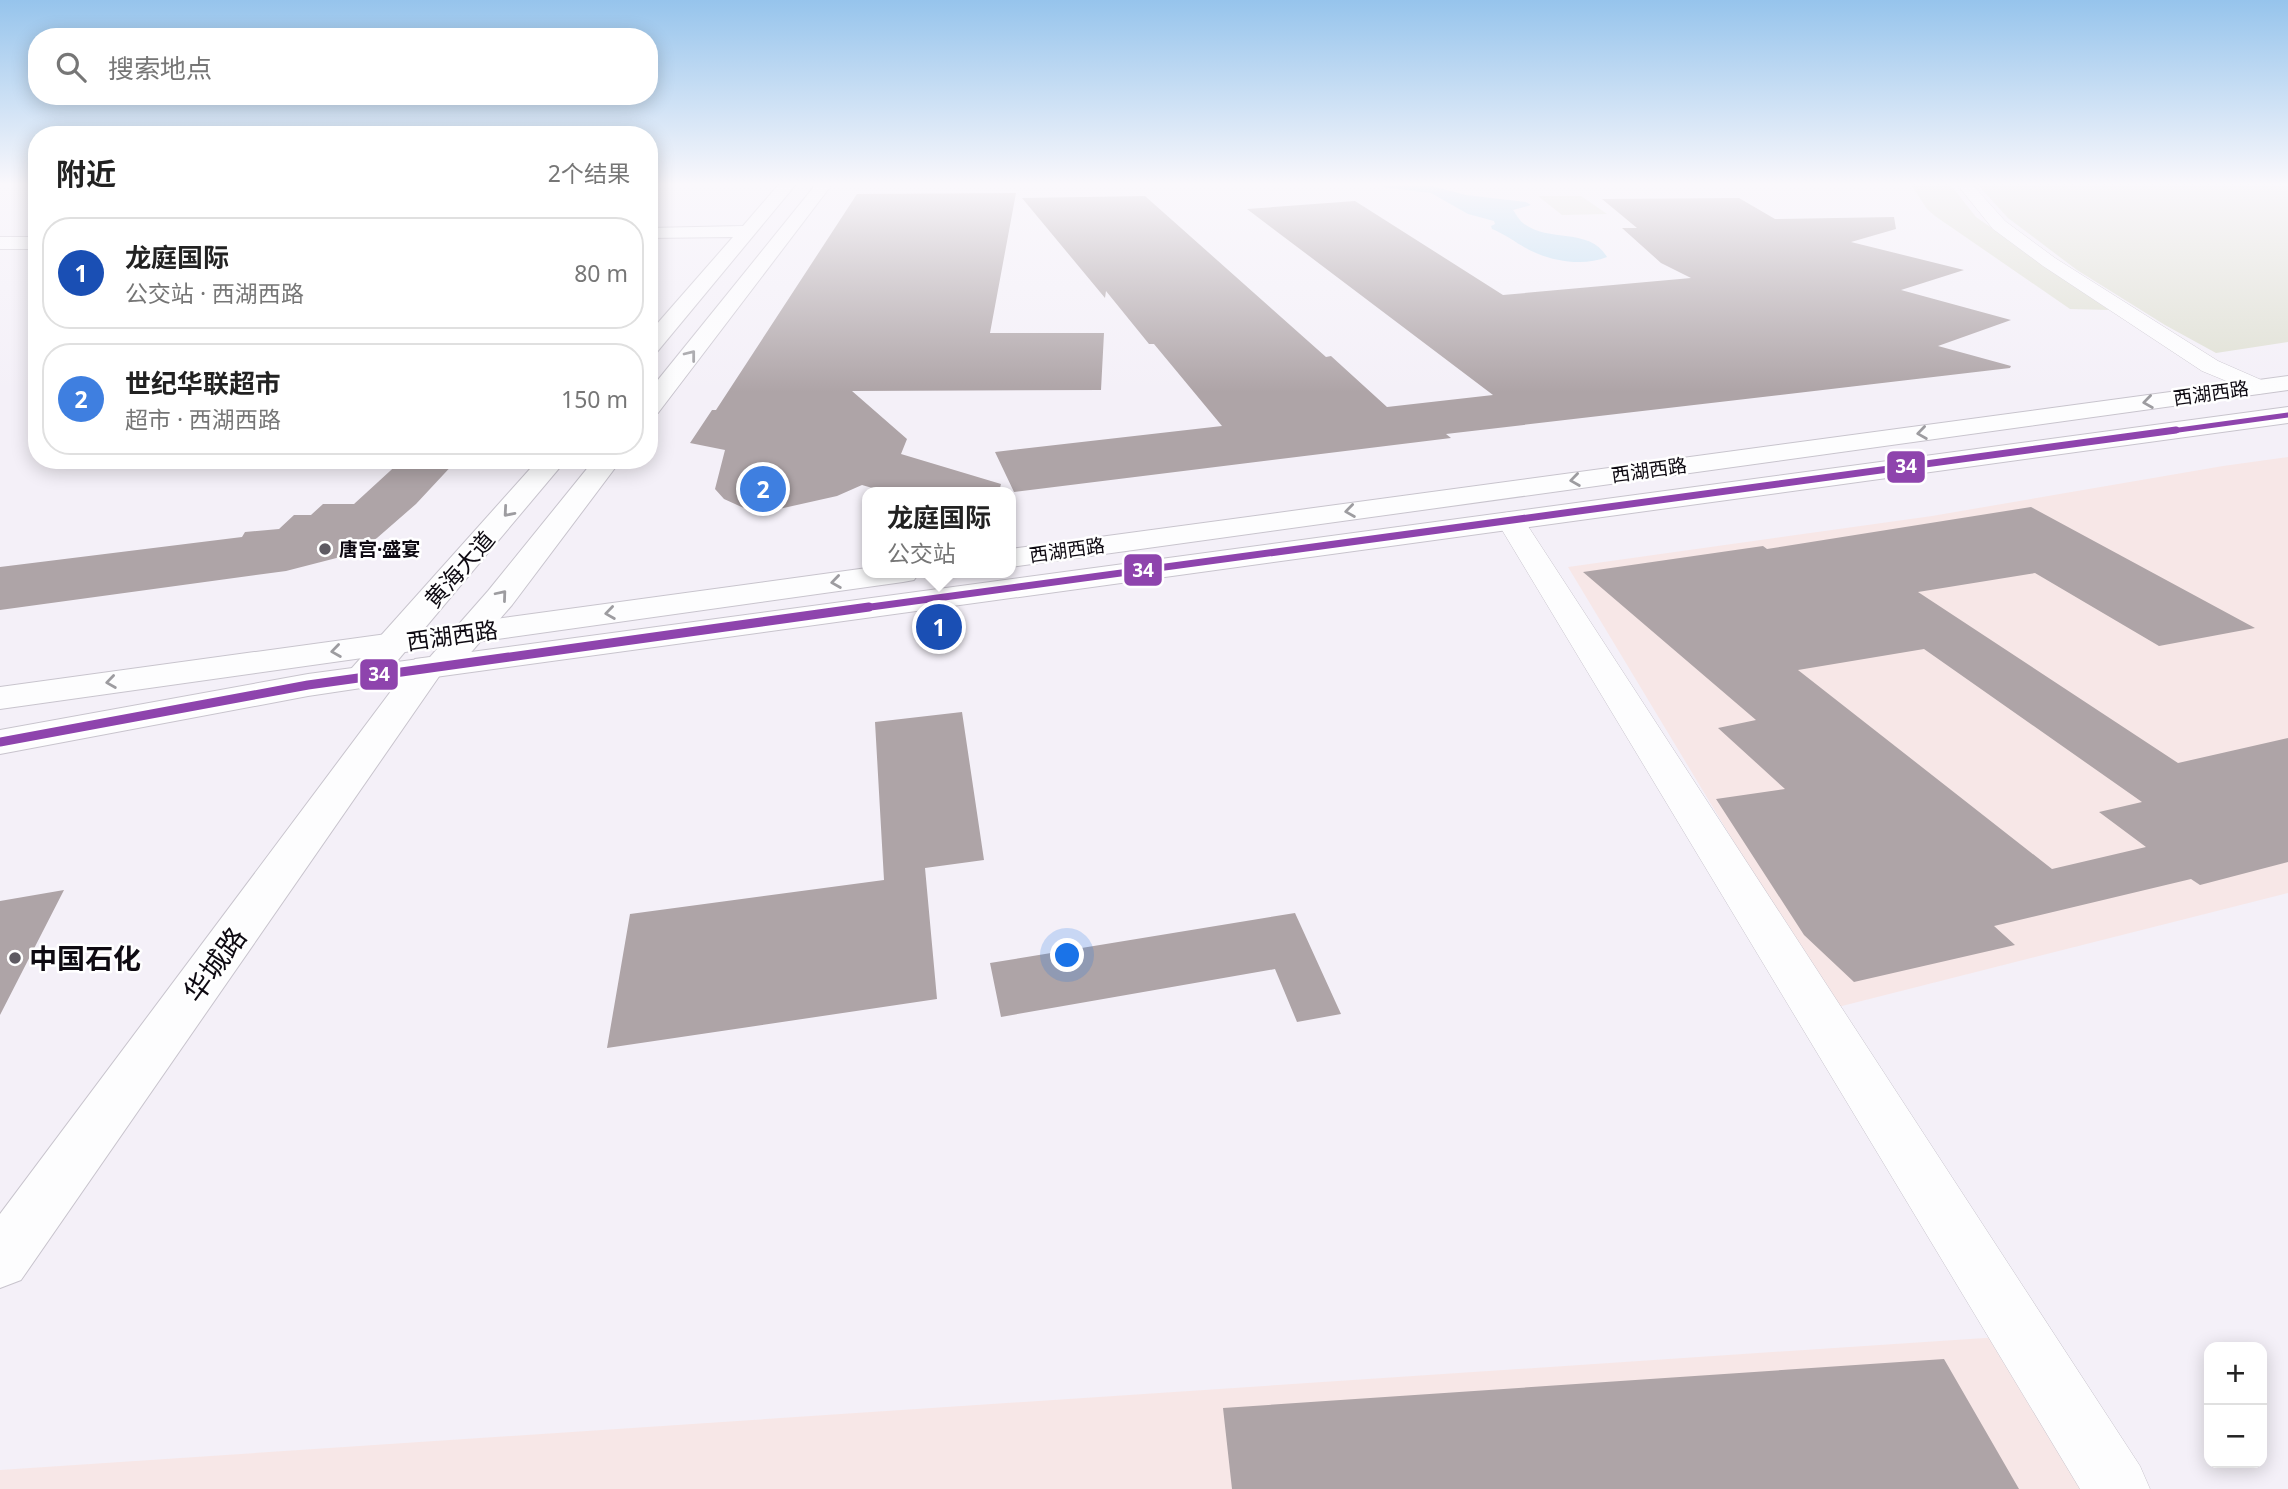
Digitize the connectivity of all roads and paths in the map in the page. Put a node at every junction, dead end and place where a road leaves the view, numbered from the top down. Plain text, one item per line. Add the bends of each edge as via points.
1 (730, 252) edge
2 (771, 252) edge
3 (2036, 252) edge
4 (658, 337) edge
5 (2288, 383) edge
6 (2258, 387) junction
7 (658, 396) edge
8 (2288, 415) edge
9 (547, 469) edge
10 (601, 469) edge
11 (1510, 520) junction
12 (1016, 557) edge
13 (867, 578) edge
14 (468, 633) junction
15 (422, 658) junction
16 (0, 698) edge
17 (0, 741) edge
18 (0, 1261) edge
19 (2117, 1489) edge

1 - 4 main road
7 -> 2 main road
3 - 6 street via 2210,366
5 - 6 main road, 西湖西路
6 -> 12 main road, 西湖西路
8 - 11 main road, 西湖西路
9 -> 15 main road, 黄海大道
14 -> 10 main road, 黄海大道
11 - 15 main road, 西湖西路
11 - 19 street
13 -> 14 main road, 西湖西路
14 - 15 main road, 西湖西路
14 - 15 main road, 黄海大道
15 -> 16 main road, 西湖西路
15 - 17 main road, 西湖西路 via 364,677
15 - 18 main road, 华城路

